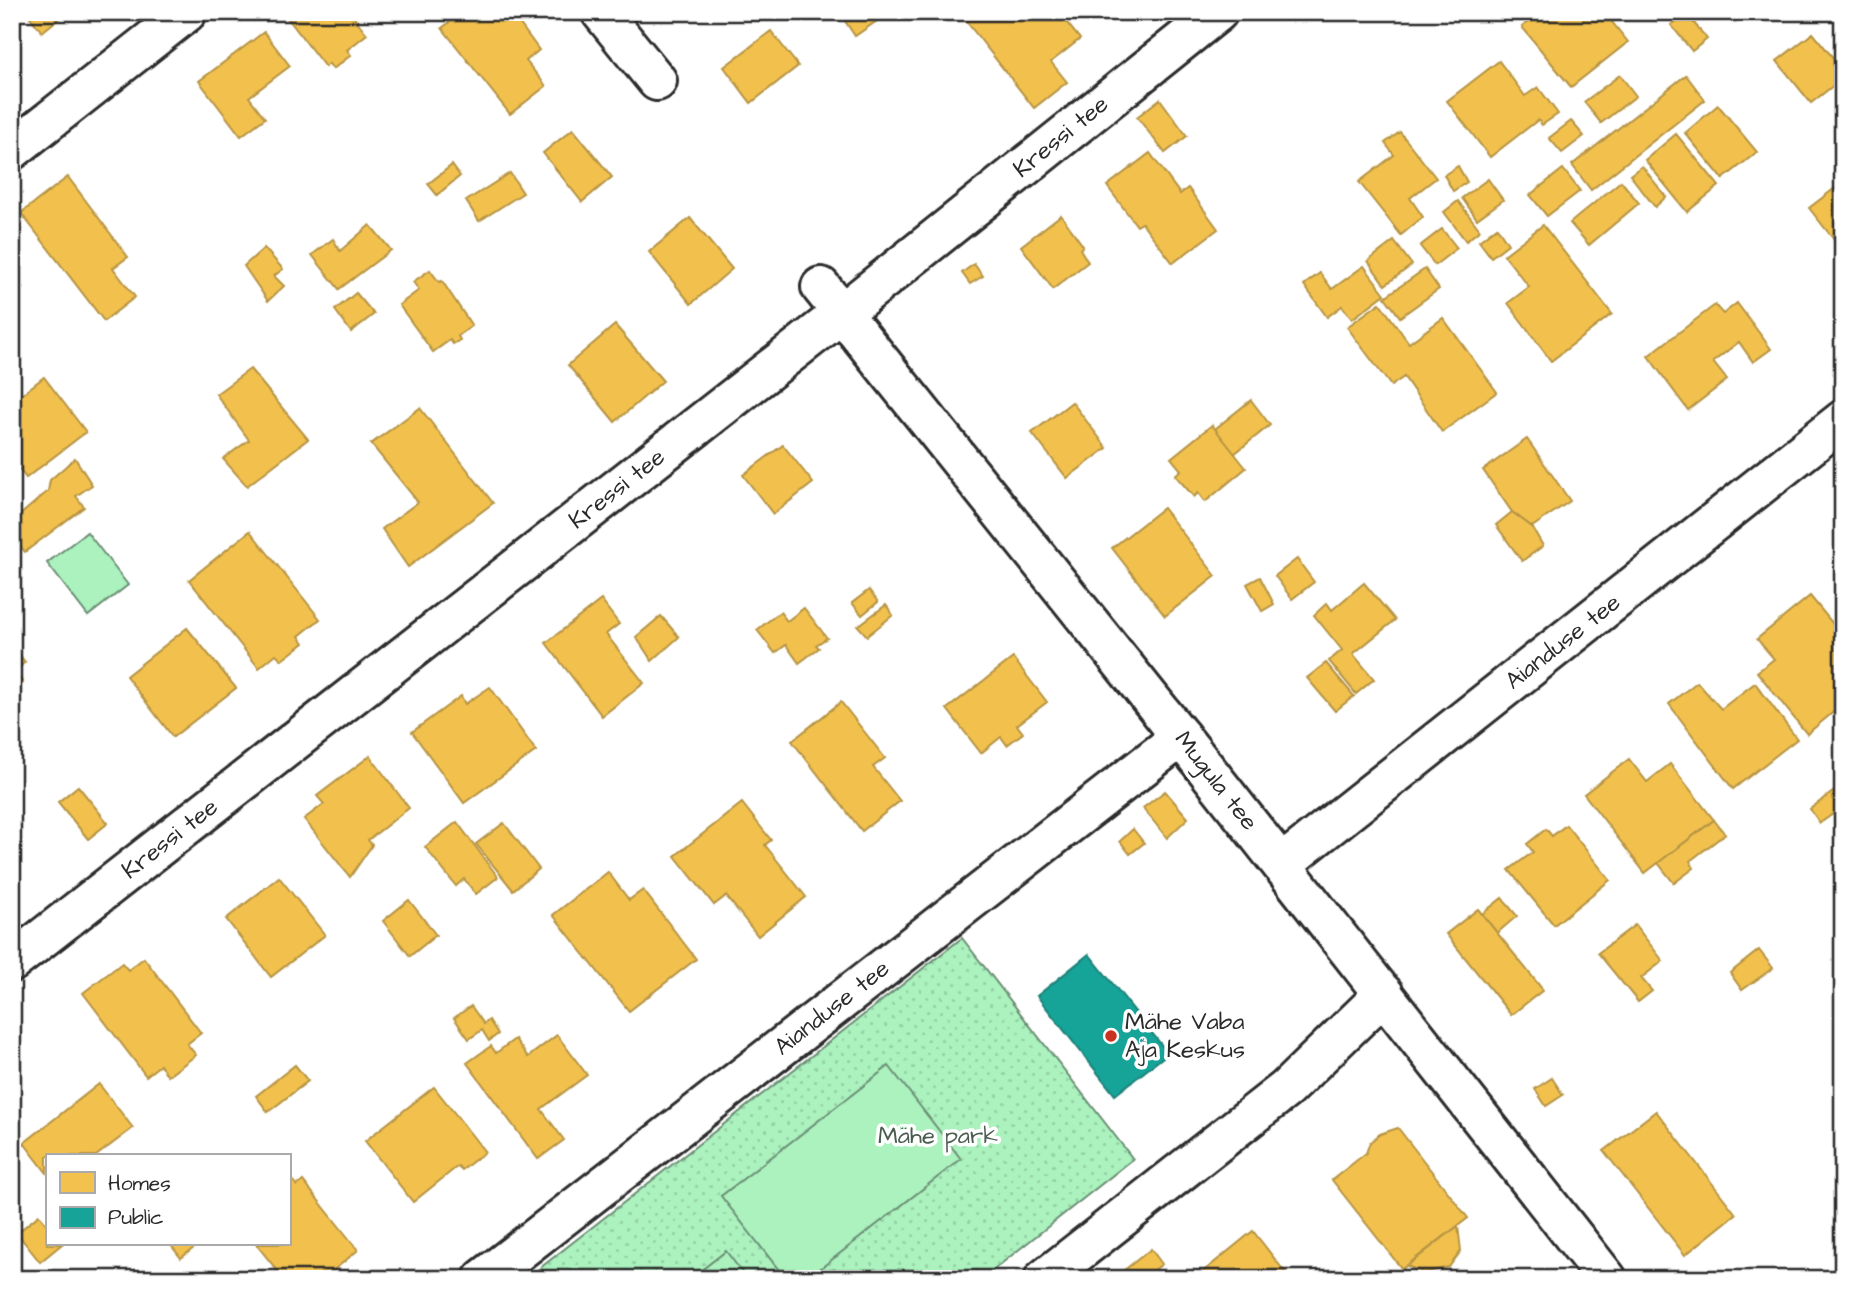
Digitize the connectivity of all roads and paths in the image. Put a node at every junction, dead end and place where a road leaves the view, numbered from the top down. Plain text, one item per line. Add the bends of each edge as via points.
1 (187, 12) edge
2 (601, 12) edge
3 (1218, 12) edge
4 (657, 81) dead end
5 (12, 150) edge
6 (831, 300) junction
7 (1843, 420) edge
8 (1181, 737) junction
9 (1282, 864) junction
10 (12, 962) edge
11 (1384, 994) junction
12 (483, 1279) edge
13 (1044, 1279) edge
14 (1607, 1279) edge

1 - 5 street
2 - 4 street
3 - 6 street, Kressi tee
6 - 8 street, Mugula tee
6 - 10 street, Kressi tee
7 - 9 street, Aianduse tee
8 - 9 street, Mugula tee
8 - 12 street, Aianduse tee
9 - 11 street, Mugula tee
11 - 13 street via 1286,1089
11 - 14 street, Mugula tee

